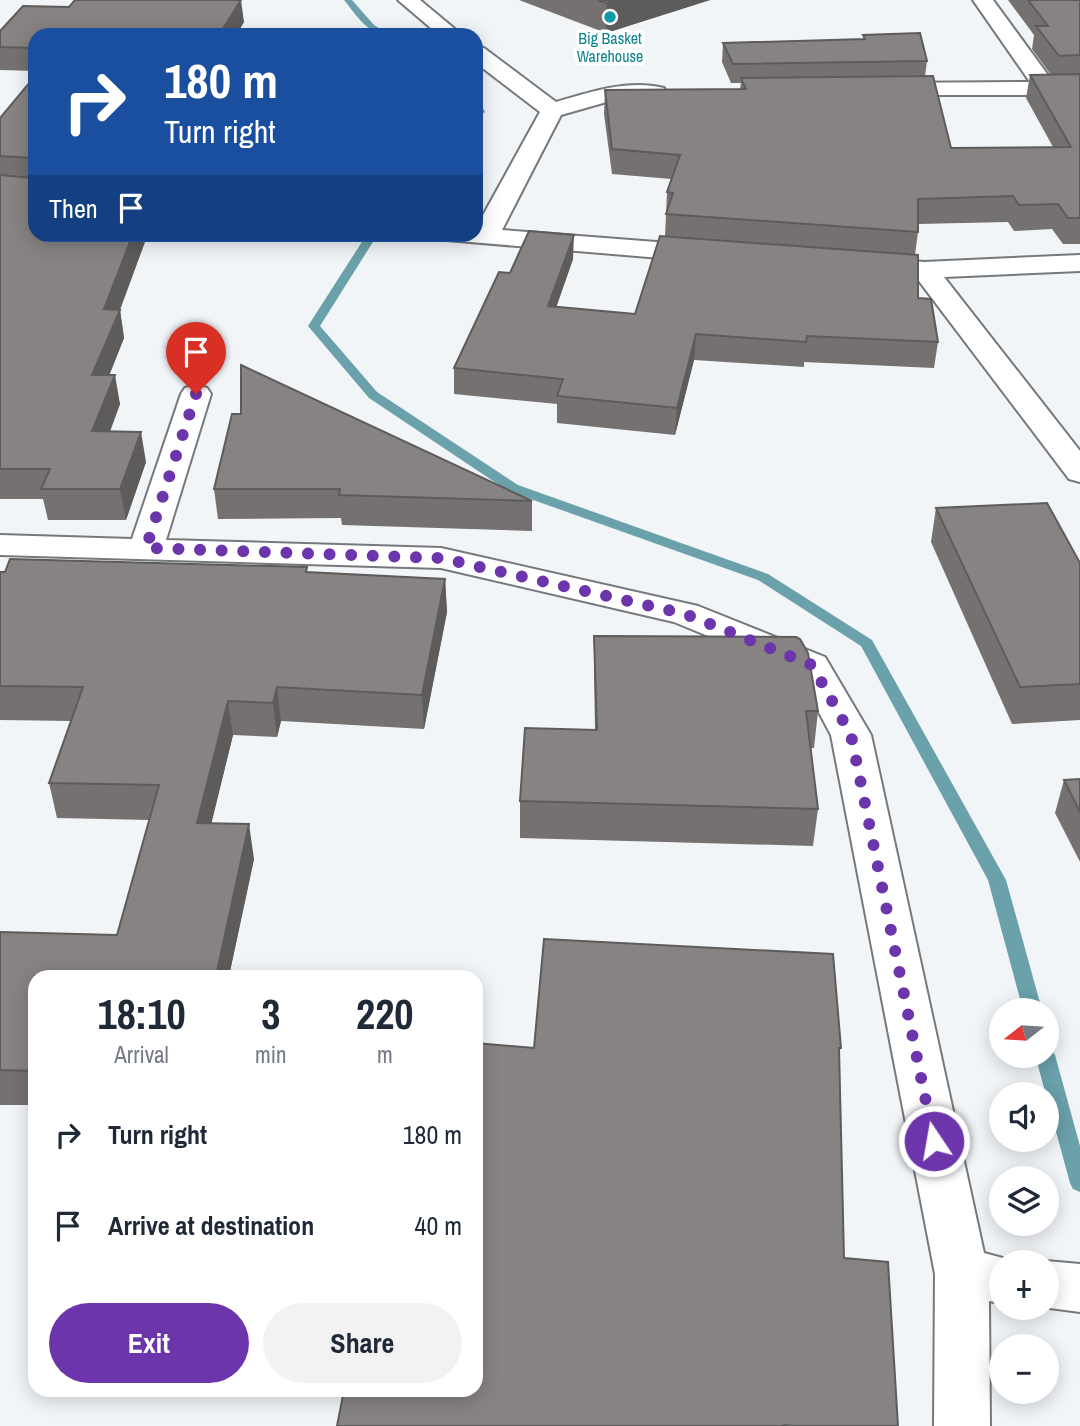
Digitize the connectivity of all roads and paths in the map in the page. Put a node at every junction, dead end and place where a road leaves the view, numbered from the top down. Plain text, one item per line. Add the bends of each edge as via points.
1 (408, 0) edge
2 (983, 0) edge
3 (443, 28) edge
4 (483, 58) edge
5 (1046, 88) junction
6 (1080, 88) edge
7 (869, 90) edge
8 (678, 93) edge
9 (552, 110) junction
10 (485, 237) joint
11 (732, 255) edge
12 (1080, 263) edge
13 (842, 264) edge
14 (924, 270) junction
15 (196, 394) dead end
16 (1080, 472) edge
17 (0, 545) edge
18 (146, 548) junction
19 (981, 1276) edge
20 (962, 1426) edge

1 - 3 street
2 - 5 street
4 - 9 street
5 - 6 street
5 - 7 street
8 - 9 street via 609,94
9 - 10 street
10 - 11 street
12 - 14 street
13 - 14 street
14 - 16 street
15 - 18 street
17 - 18 street
18 - 19 street via 441,558 685,614 812,665 851,735
19 - 20 street

